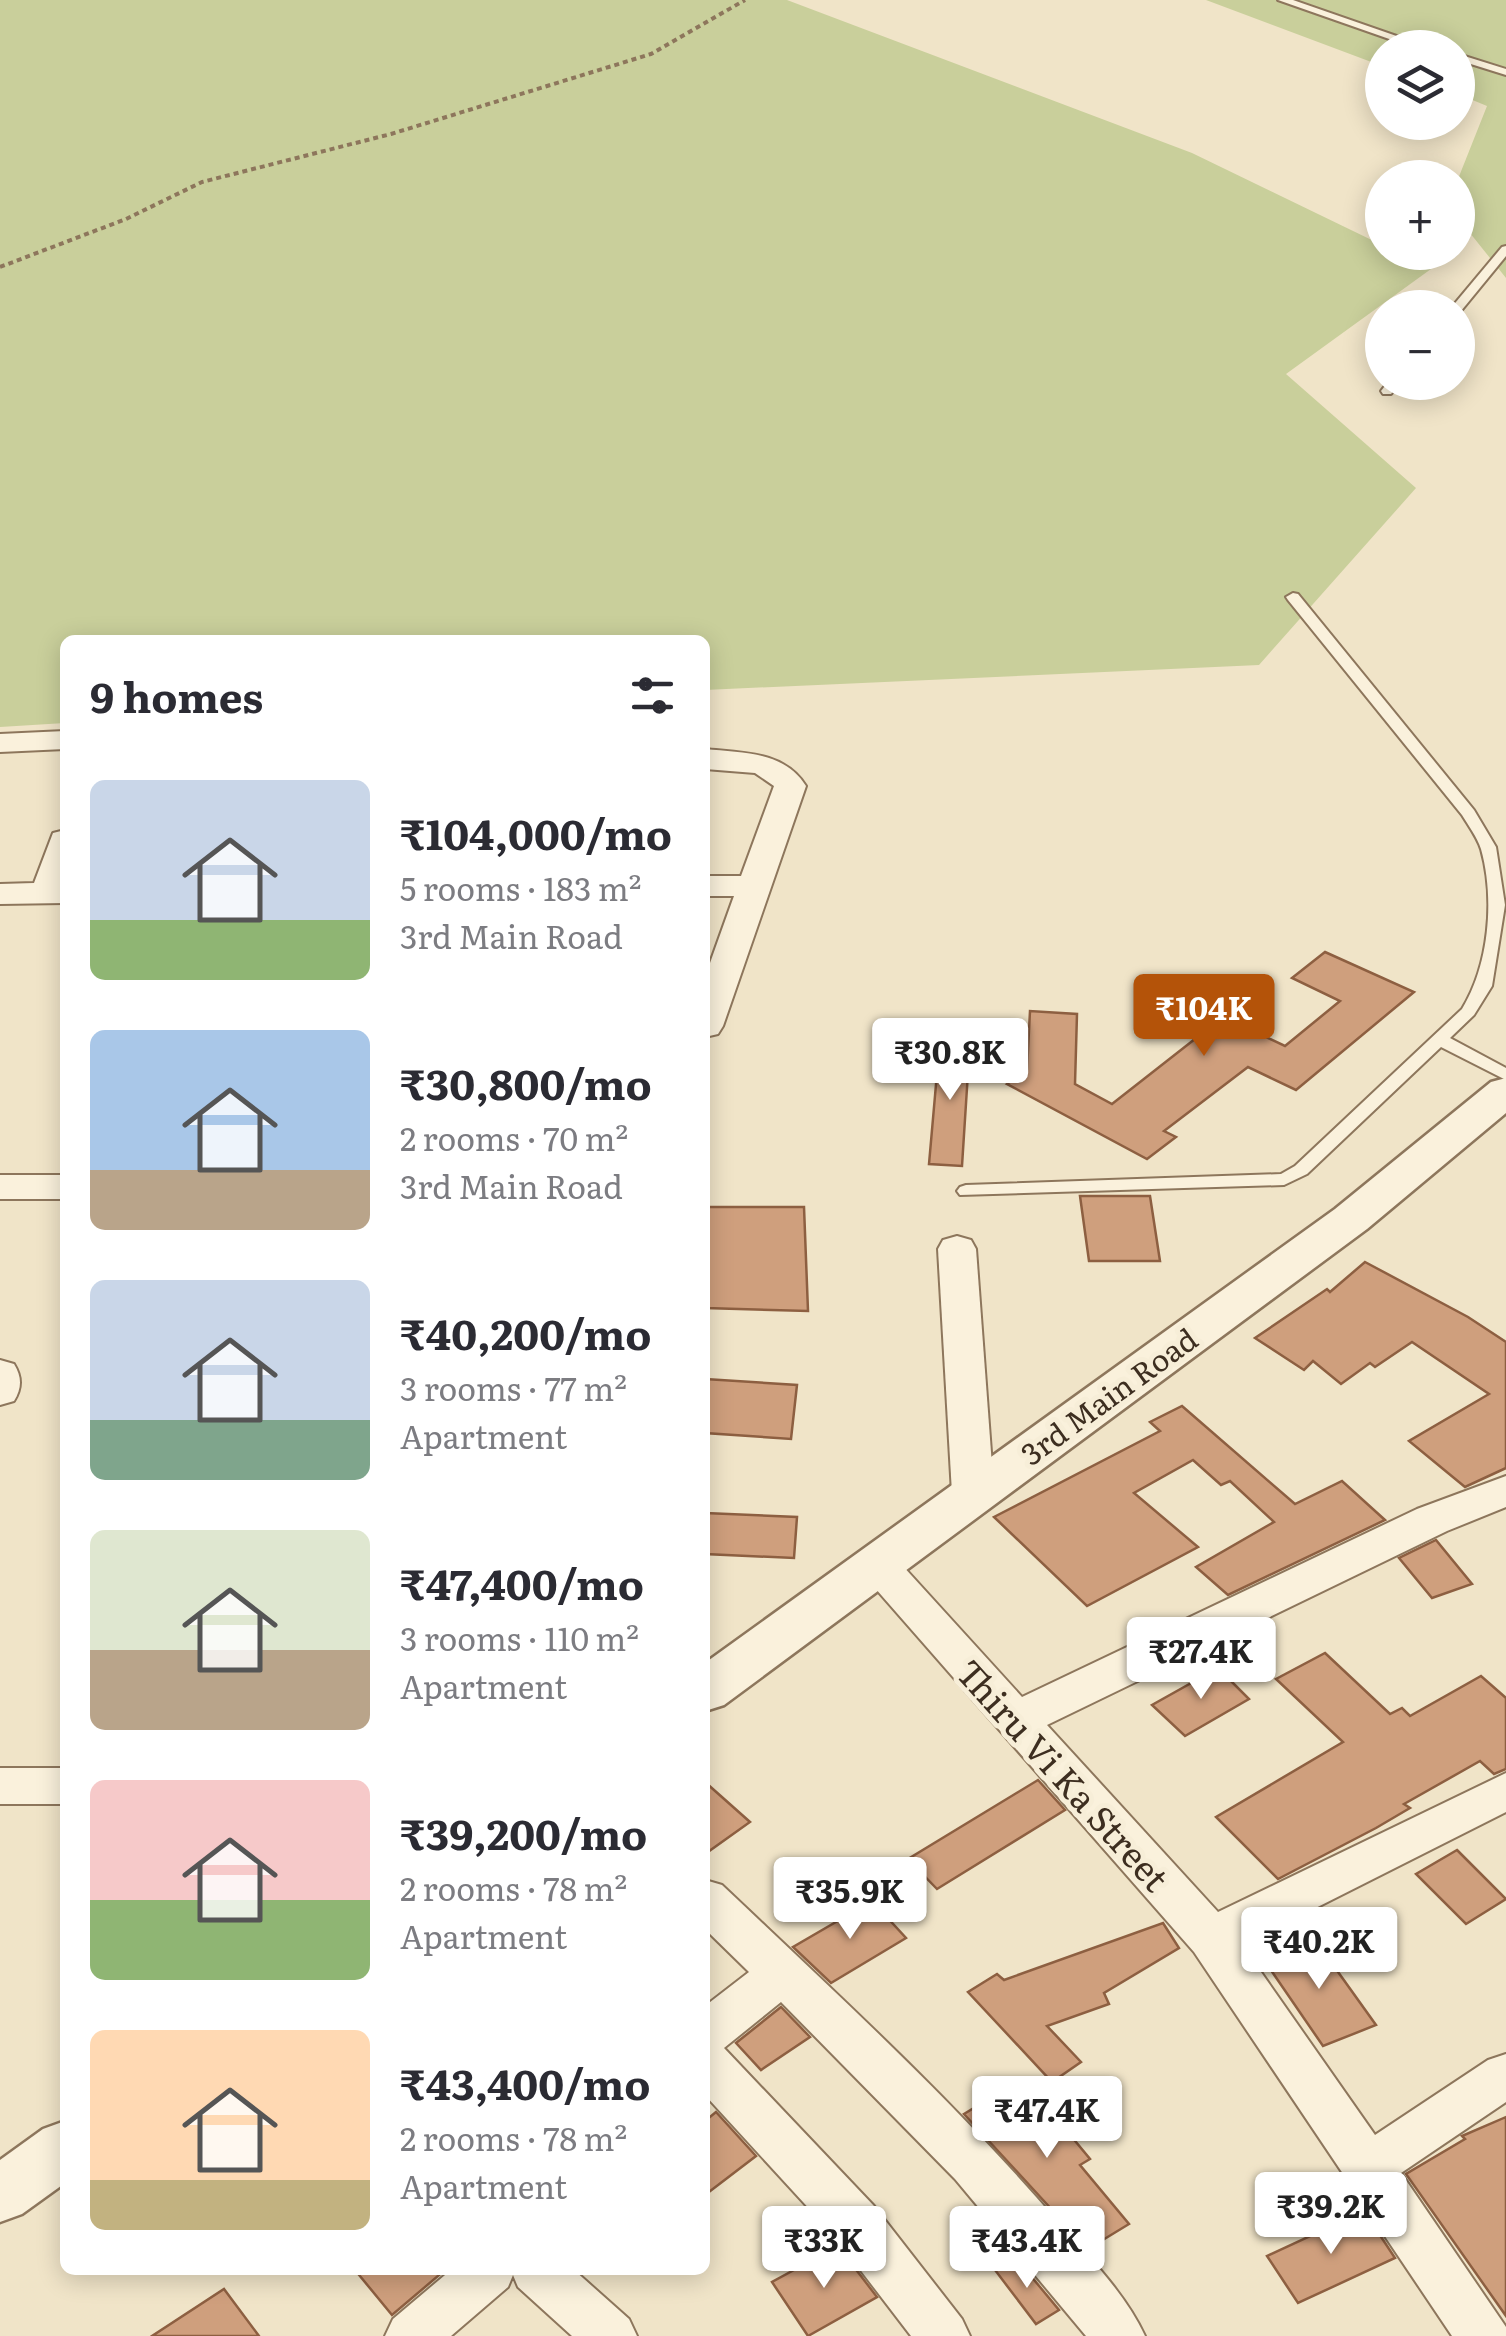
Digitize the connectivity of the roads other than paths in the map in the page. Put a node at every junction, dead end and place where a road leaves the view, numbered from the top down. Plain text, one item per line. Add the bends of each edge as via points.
1 (1283, 0) edge
2 (1372, 30) edge
3 (1475, 62) edge
4 (1506, 72) edge
5 (1506, 249) edge
6 (1472, 290) edge
7 (1293, 596) dead end
8 (60, 740) edge
9 (0, 742) edge
10 (710, 760) edge
11 (710, 886) edge
12 (756, 886) junction
13 (57, 893) edge
14 (0, 894) edge
15 (710, 1010) edge
16 (1441, 1040) junction
17 (1506, 1075) edge
18 (1506, 1091) edge
19 (0, 1187) edge
20 (60, 1187) edge
21 (966, 1191) dead end
22 (957, 1249) dead end
23 (0, 1374) edge
24 (0, 1391) edge
25 (1506, 1491) edge
26 (973, 1493) junction
27 (876, 1564) junction
28 (710, 1687) edge
29 (1016, 1720) junction
30 (0, 1786) edge
31 (60, 1786) edge
32 (1506, 1791) edge
33 (710, 1903) edge
34 (1211, 1938) junction
35 (783, 1973) junction
36 (710, 2030) edge
37 (710, 2065) edge
38 (1506, 2074) edge
39 (60, 2152) edge
40 (1368, 2167) junction
41 (0, 2194) edge
42 (483, 2275) edge
43 (543, 2275) edge
44 (412, 2336) edge
45 (610, 2336) edge
46 (944, 2336) edge
47 (1118, 2336) edge
48 (1483, 2336) edge

1 - 2 lane
3 - 4 lane
5 - 6 lane
7 - 16 lane via 1469,813 1488,846 1497,905 1484,986
8 - 9 street
10 - 12 street via 759,766 788,780 789,796
11 - 12 street
12 - 15 street
13 - 14 street
16 - 17 lane
16 - 21 lane via 1284,1179
18 - 26 street, 3rd Main Road via 1350,1220
19 - 20 street
22 - 26 street
23 - 24 street
25 - 29 street via 1432,1520
26 - 27 street, 3rd Main Road
27 - 28 street, 3rd Main Road
27 - 29 street, Thiru Vi Ka Street
29 - 34 street, Thiru Vi Ka Street
30 - 31 street
32 - 34 street
33 - 35 street
34 - 40 street, Thiru Vi Ka Street
35 - 36 street
35 - 47 street via 1040,2237
37 - 46 street via 855,2222
38 - 40 street
39 - 41 street
40 - 48 street, Thiru Vi Ka Street
42 - 44 street
43 - 45 street

